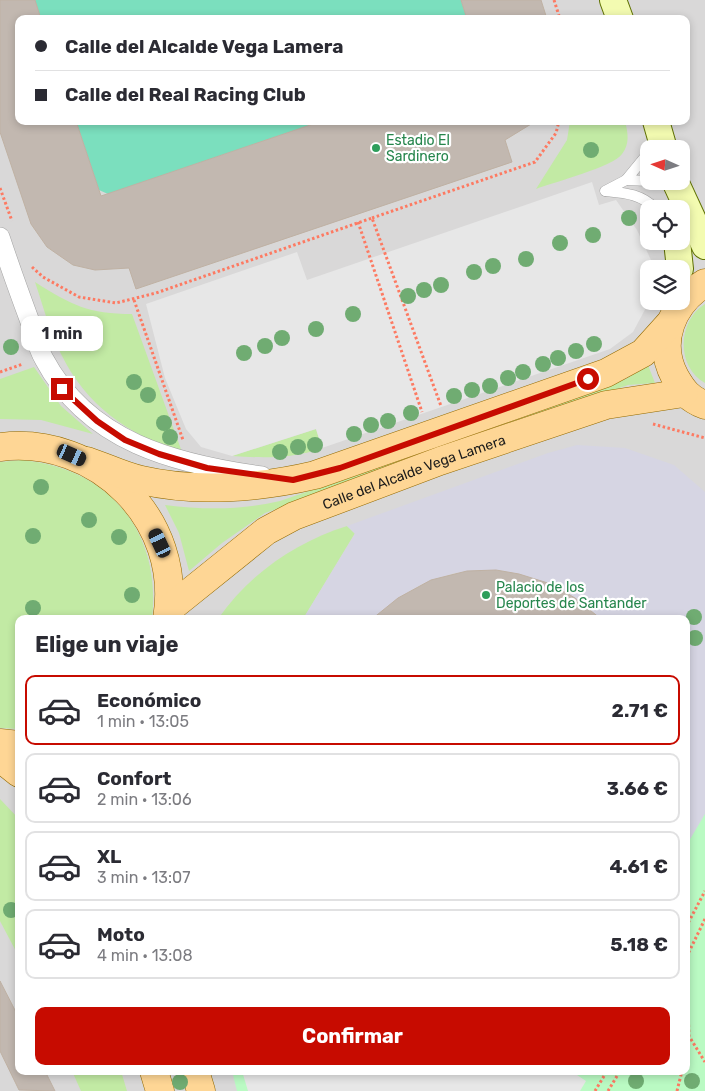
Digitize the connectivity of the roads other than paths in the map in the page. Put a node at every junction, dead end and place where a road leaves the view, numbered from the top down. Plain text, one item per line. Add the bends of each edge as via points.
1 (613, 0) edge
2 (619, 15) edge
3 (650, 125) edge
4 (657, 125) edge
5 (650, 140) edge
6 (661, 140) edge
7 (640, 162) edge
8 (626, 180) junction
9 (640, 182) edge
10 (667, 190) edge
11 (646, 200) edge
12 (6, 230) edge
13 (705, 246) edge
14 (705, 283) edge
15 (675, 311) edge
16 (695, 399) edge
17 (0, 447) edge
18 (87, 461) junction
19 (293, 480) junction
20 (168, 614) edge
21 (0, 743) edge
22 (15, 745) edge
23 (0, 758) edge
24 (15, 770) edge
25 (155, 1075) edge
26 (196, 1075) edge
27 (160, 1091) edge
28 (201, 1091) edge

1 - 2 main road
3 - 5 main road
4 - 6 main road
7 - 8 lane
8 - 9 lane
8 - 11 lane via 605,191 634,194
10 - 13 main road
12 - 19 street via 43,357 62,389 97,421 125,440 159,454 207,468
14 - 15 main road, Calle del Alcalde Vega Lamera via 686,297
15 - 16 main road via 666,346 667,358
15 - 19 main road, Calle del Alcalde Vega Lamera via 643,352 606,373 340,468
16 - 20 main road, Calle del Alcalde Vega Lamera via 606,405 440,461 294,516 266,531
17 - 18 main road, Calle del Alcalde Vega Lamera via 42,447
18 - 19 main road, Calle del Alcalde Vega Lamera via 160,484 216,488
18 - 20 main road via 124,487 151,523 166,564
21 - 22 main road
23 - 24 main road
25 - 27 main road
26 - 28 main road

